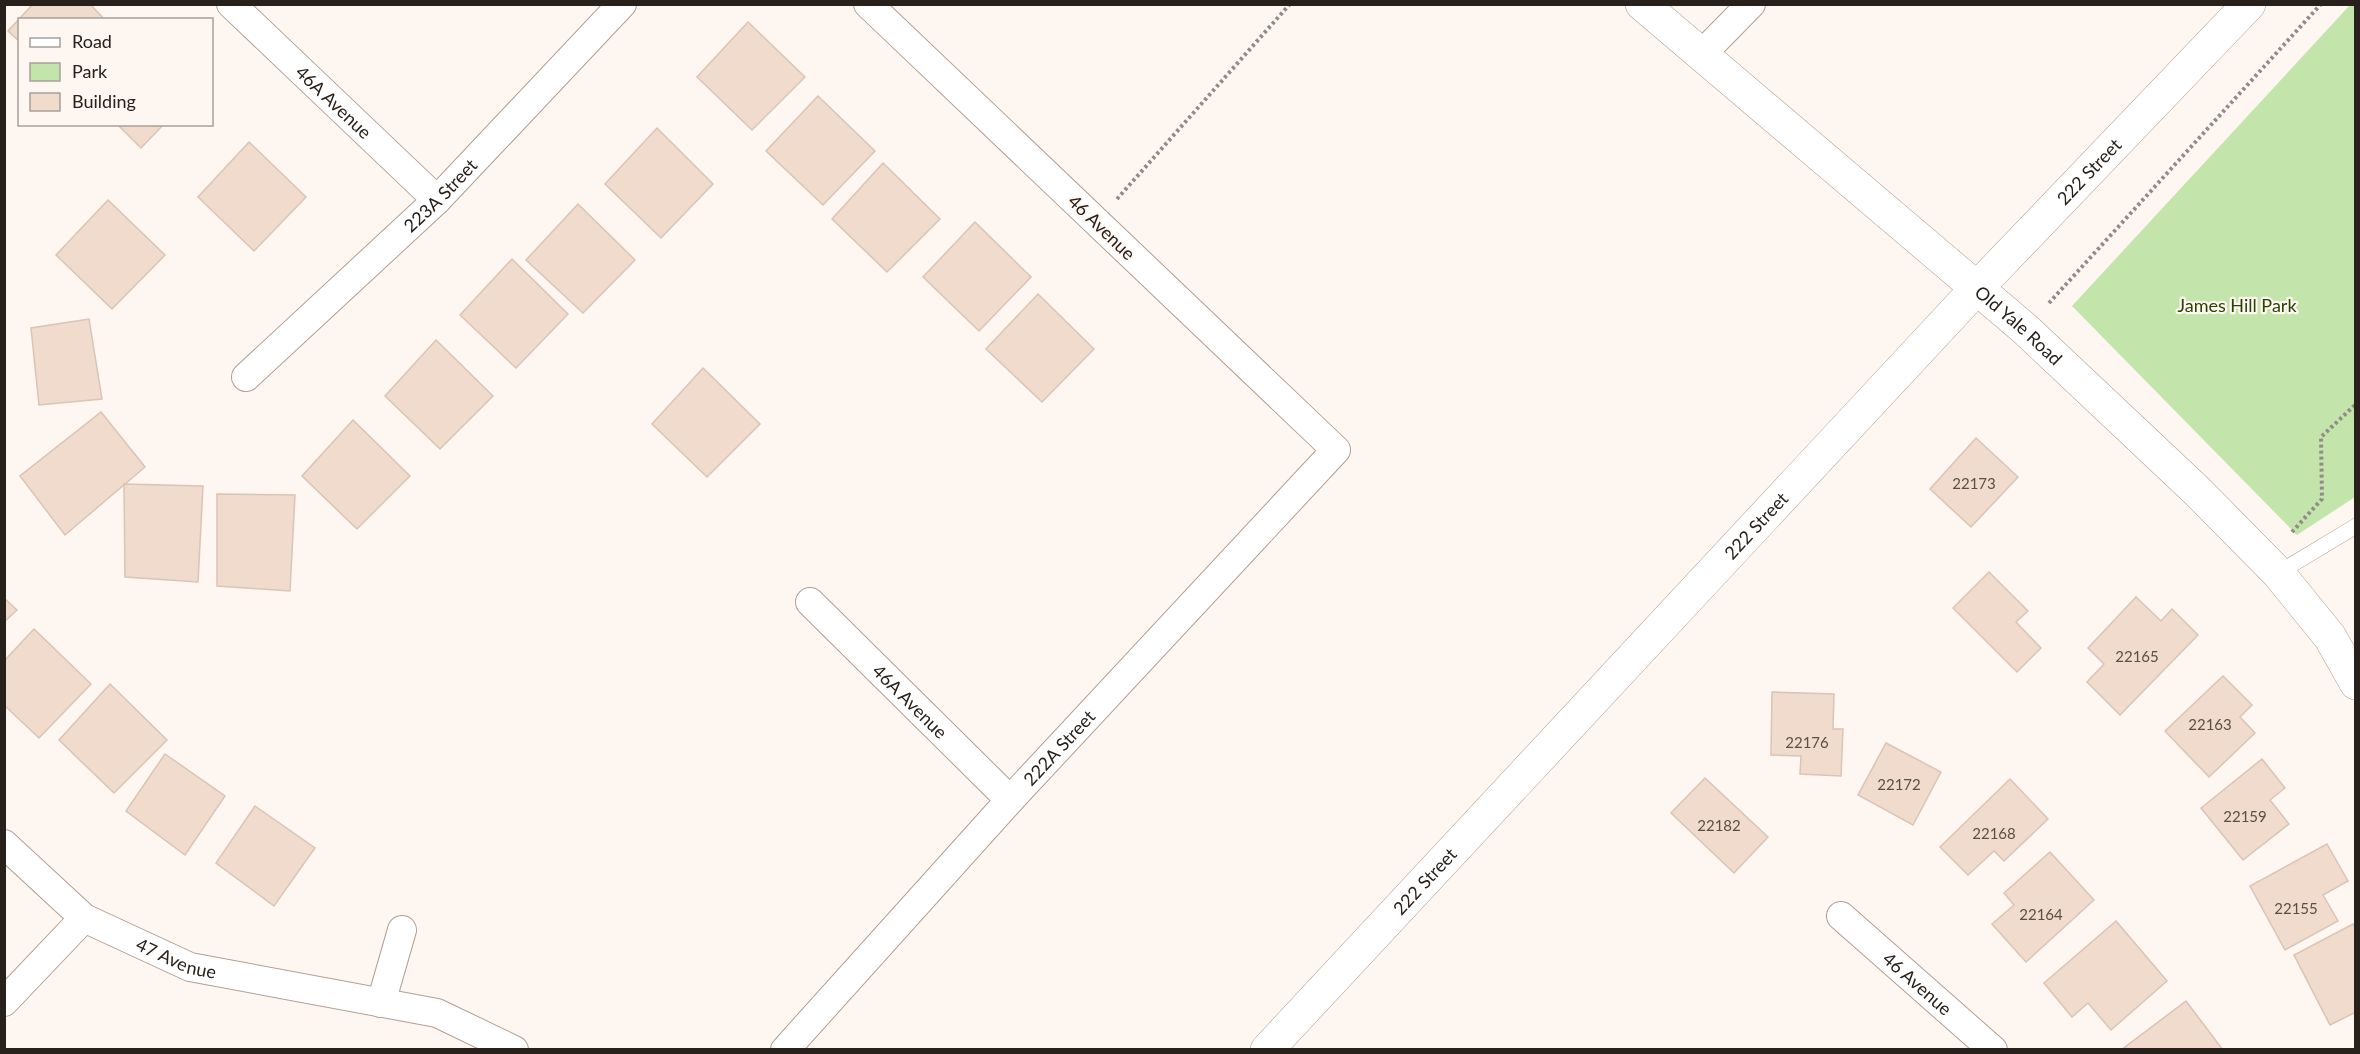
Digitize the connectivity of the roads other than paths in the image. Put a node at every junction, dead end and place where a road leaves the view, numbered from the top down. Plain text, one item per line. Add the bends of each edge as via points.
1 (231, 4) edge
2 (622, 4) edge
3 (868, 4) edge
4 (1642, 4) edge
5 (1751, 4) edge
6 (2249, 4) edge
7 (1701, 55) junction
8 (437, 200) junction
9 (1977, 288) junction
10 (246, 377) dead end
11 (1336, 450) joint
12 (2355, 526) edge
13 (2272, 567) junction
14 (810, 602) dead end
15 (2355, 683) edge
16 (1010, 800) junction
17 (4, 844) edge
18 (1841, 916) dead end
19 (84, 918) junction
20 (402, 930) dead end
21 (4, 1002) edge
22 (381, 1003) junction
23 (514, 1050) edge
24 (785, 1050) edge
25 (1267, 1050) edge
26 (1993, 1050) edge

1 - 8 street, 46A Avenue
2 - 8 street, 223A Street
3 - 11 street, 46 Avenue
4 - 7 street, Old Yale Road
5 - 7 street
6 - 9 street, 222 Street
7 - 9 street, Old Yale Road
8 - 10 street, 223A Street
9 - 13 street, Old Yale Road via 2197,491
9 - 25 street, 222 Street
11 - 16 street, 222A Street
12 - 13 lane
13 - 15 street, Old Yale Road via 2330,637
14 - 16 street, 46A Avenue
16 - 24 street, 222A Street
17 - 19 street, 47 Avenue
18 - 26 street, 46 Avenue
19 - 21 street
19 - 22 street, 47 Avenue via 190,967
20 - 22 street
22 - 23 street, 47 Avenue via 437,1013

